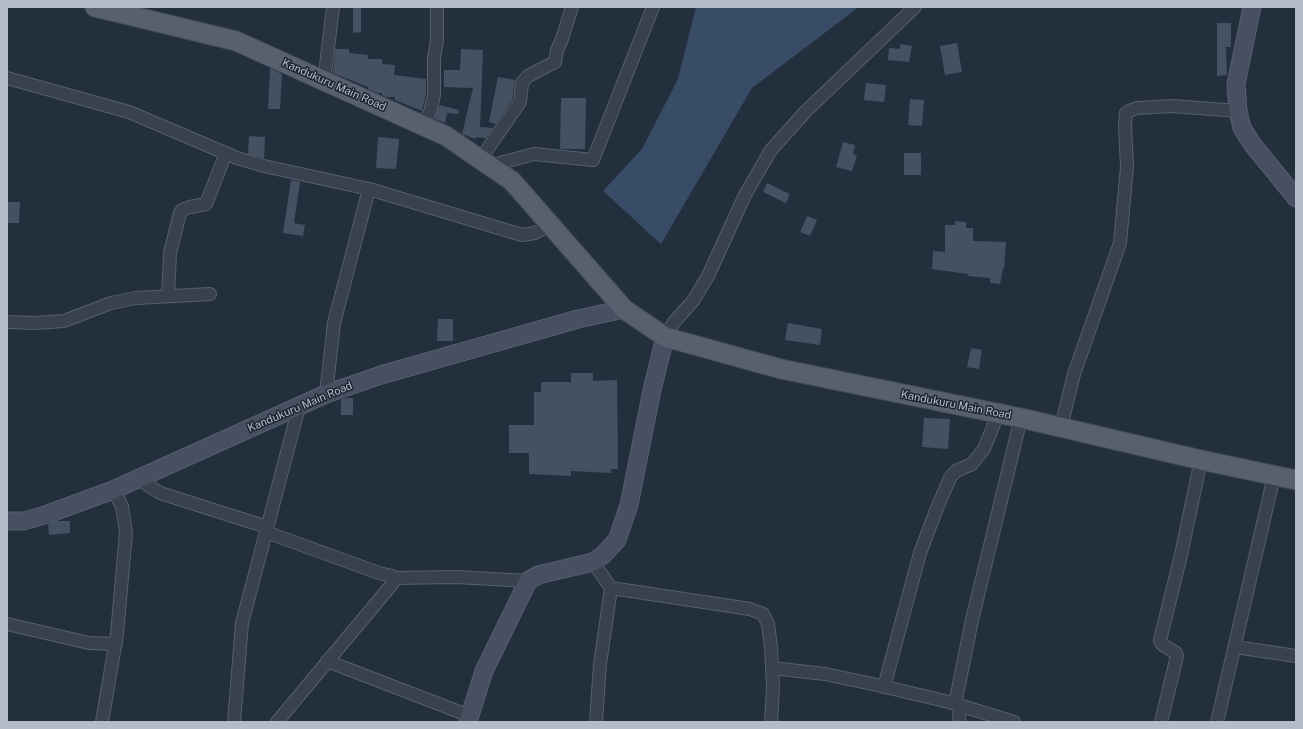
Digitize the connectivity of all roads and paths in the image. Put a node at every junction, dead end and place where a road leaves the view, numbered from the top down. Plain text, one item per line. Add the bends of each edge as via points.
1 (97, 7) edge
2 (333, 7) edge
3 (438, 7) edge
4 (572, 7) edge
5 (653, 7) edge
6 (916, 7) edge
7 (1252, 7) edge
8 (7, 78) edge
9 (324, 81) junction
10 (1238, 111) junction
11 (422, 125) junction
12 (226, 153) junction
13 (485, 163) junction
14 (369, 189) junction
15 (1296, 198) edge
16 (551, 225) junction
17 (210, 294) dead end
18 (168, 296) junction
19 (624, 309) junction
20 (7, 322) edge
21 (665, 337) junction
22 (326, 394) junction
23 (299, 407) junction
24 (998, 414) junction
25 (1021, 418) junction
26 (1061, 427) junction
27 (1201, 460) junction
28 (1274, 476) junction
29 (137, 478) junction
30 (1296, 480) edge
31 (113, 490) junction
32 (7, 521) edge
33 (267, 529) junction
34 (593, 562) junction
35 (392, 578) junction
36 (528, 582) junction
37 (611, 588) junction
38 (7, 624) edge
39 (116, 644) junction
40 (1235, 646) junction
41 (1296, 656) edge
42 (327, 661) junction
43 (772, 668) junction
44 (884, 687) junction
45 (958, 705) junction
46 (469, 719) edge
47 (102, 722) edge
48 (234, 722) edge
49 (277, 722) edge
50 (596, 722) edge
51 (771, 722) edge
52 (959, 722) edge
53 (1014, 722) edge
54 (1161, 722) edge
55 (1217, 722) edge

1 - 9 main road, Kandukuru Main Road via 236,41
2 - 9 street
3 - 11 street via 434,95 430,112
4 - 13 street via 555,62 528,76 522,83 520,102
5 - 13 street via 593,160 534,154
6 - 21 street via 806,111 771,150 745,195 708,276 693,301 674,322
7 - 10 street via 1236,84
8 - 12 street via 129,112
9 - 11 main road, Kandukuru Main Road
10 - 15 street via 1242,128 1253,145
10 - 26 street via 1172,106 1137,108 1126,113 1124,126 1127,167 1120,243 1074,374
11 - 13 main road, Kandukuru Main Road via 446,136
12 - 14 street via 264,166
12 - 18 street via 206,204 190,207 180,213 170,253
13 - 16 main road, Kandukuru Main Road via 512,182
14 - 16 street via 522,235
14 - 22 street via 334,324
16 - 19 main road, Kandukuru Main Road
17 - 18 street
18 - 20 street via 111,303 64,321
19 - 21 main road, Kandukuru Main Road
19 - 22 street, Kandukuru Main Road via 381,375
21 - 24 main road, Kandukuru Main Road via 781,369
21 - 34 street via 629,506 617,540 604,555
22 - 23 street, Kandukuru Main Road
23 - 29 street, Kandukuru Main Road
23 - 33 street
24 - 25 main road, Kandukuru Main Road
24 - 44 street via 984,449 972,464 956,471 950,478 937,508 920,553
25 - 26 main road, Kandukuru Main Road
25 - 45 street via 972,620
26 - 27 main road, Kandukuru Main Road
27 - 28 main road, Kandukuru Main Road
27 - 54 street via 1181,555 1160,636 1163,645 1177,656
28 - 30 main road, Kandukuru Main Road
28 - 40 street
29 - 31 street, Kandukuru Main Road
29 - 33 street via 160,493
31 - 32 street, Kandukuru Main Road via 48,514 24,521
31 - 39 street via 122,506 126,532
33 - 35 street
33 - 48 street via 242,623
34 - 36 street via 538,575
34 - 37 street
35 - 36 street via 456,577
35 - 42 street via 393,583
36 - 46 street via 484,671
37 - 43 street via 756,610 763,614 768,624
37 - 50 street via 600,664
38 - 39 street via 90,643
39 - 47 street
40 - 41 street
40 - 55 street
42 - 46 street
42 - 49 street
43 - 44 street via 825,674
43 - 51 street
44 - 45 street
45 - 52 street
45 - 53 street

